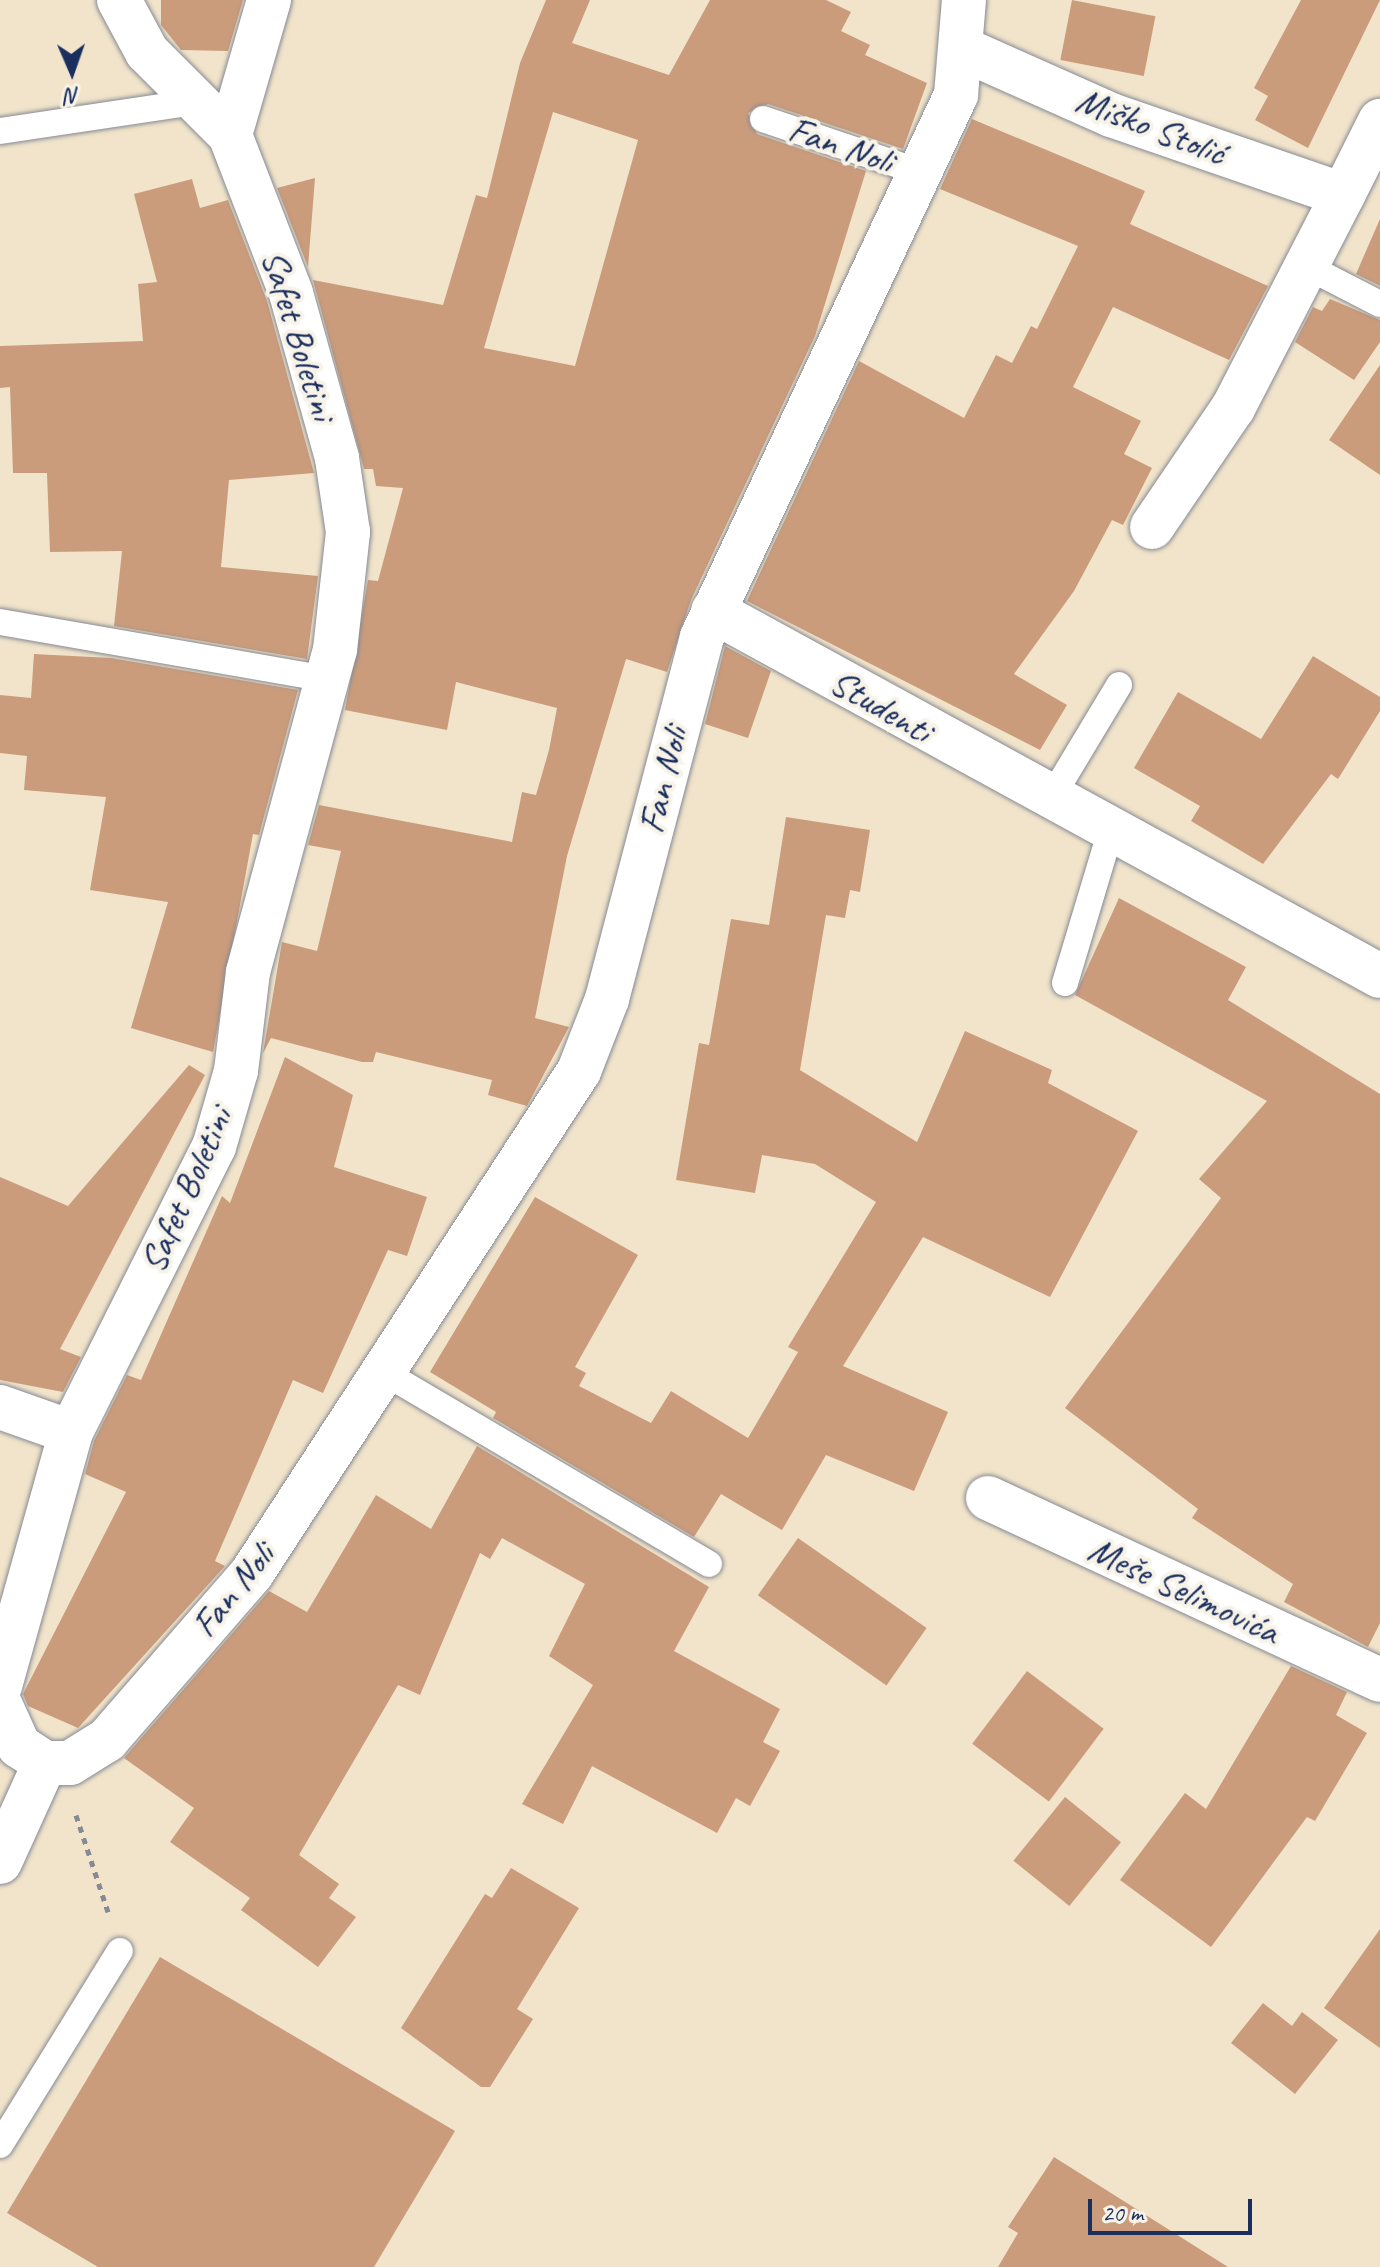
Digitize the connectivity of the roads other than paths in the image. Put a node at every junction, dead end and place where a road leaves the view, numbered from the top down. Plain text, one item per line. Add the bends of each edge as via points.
1 (119, 0) edge
2 (269, 0) edge
3 (964, 0) edge
4 (963, 49) junction
5 (194, 102) junction
6 (763, 119) dead end
7 (1380, 121) edge
8 (0, 131) edge
9 (230, 135) junction
10 (920, 172) junction
11 (1343, 195) junction
12 (1306, 266) junction
13 (1380, 304) edge
14 (1152, 527) dead end
15 (713, 611) junction
16 (0, 622) edge
17 (327, 679) junction
18 (1119, 685) dead end
19 (1050, 800) junction
20 (1110, 833) junction
21 (1380, 976) edge
22 (1065, 983) dead end
23 (385, 1373) junction
24 (0, 1407) edge
25 (71, 1432) junction
26 (988, 1498) dead end
27 (709, 1564) dead end
28 (1380, 1680) edge
29 (0, 1686) edge
30 (0, 1704) edge
31 (53, 1764) junction
32 (0, 1862) edge
33 (120, 1951) road end
34 (0, 2145) edge

1 - 5 street via 147,52
2 - 9 street
3 - 4 street, Fan Noli
4 - 10 street, Fan Noli via 956,95
4 - 11 street, Miško Stolić via 1111,115
5 - 8 lane
5 - 9 street
6 - 10 lane, Fan Noli
7 - 11 street
9 - 17 street, Safet Boletini via 291,293 343,495 344,591
10 - 15 street, Fan Noli
11 - 12 street
12 - 13 lane
12 - 14 street via 1233,408
15 - 19 street, Studenti
15 - 23 street, Fan Noli via 692,667 607,999 579,1071
16 - 17 lane
17 - 25 street, Safet Boletini via 248,972 236,1071 214,1147
18 - 19 lane
19 - 20 street, Studenti
20 - 21 street, Studenti
20 - 22 lane
23 - 27 lane
23 - 31 street, Fan Noli via 252,1573 107,1740
24 - 25 street
25 - 29 street, Safet Boletini
26 - 28 street, Meše Selimovića
30 - 31 street via 19,1746
31 - 32 street
33 - 34 lane

